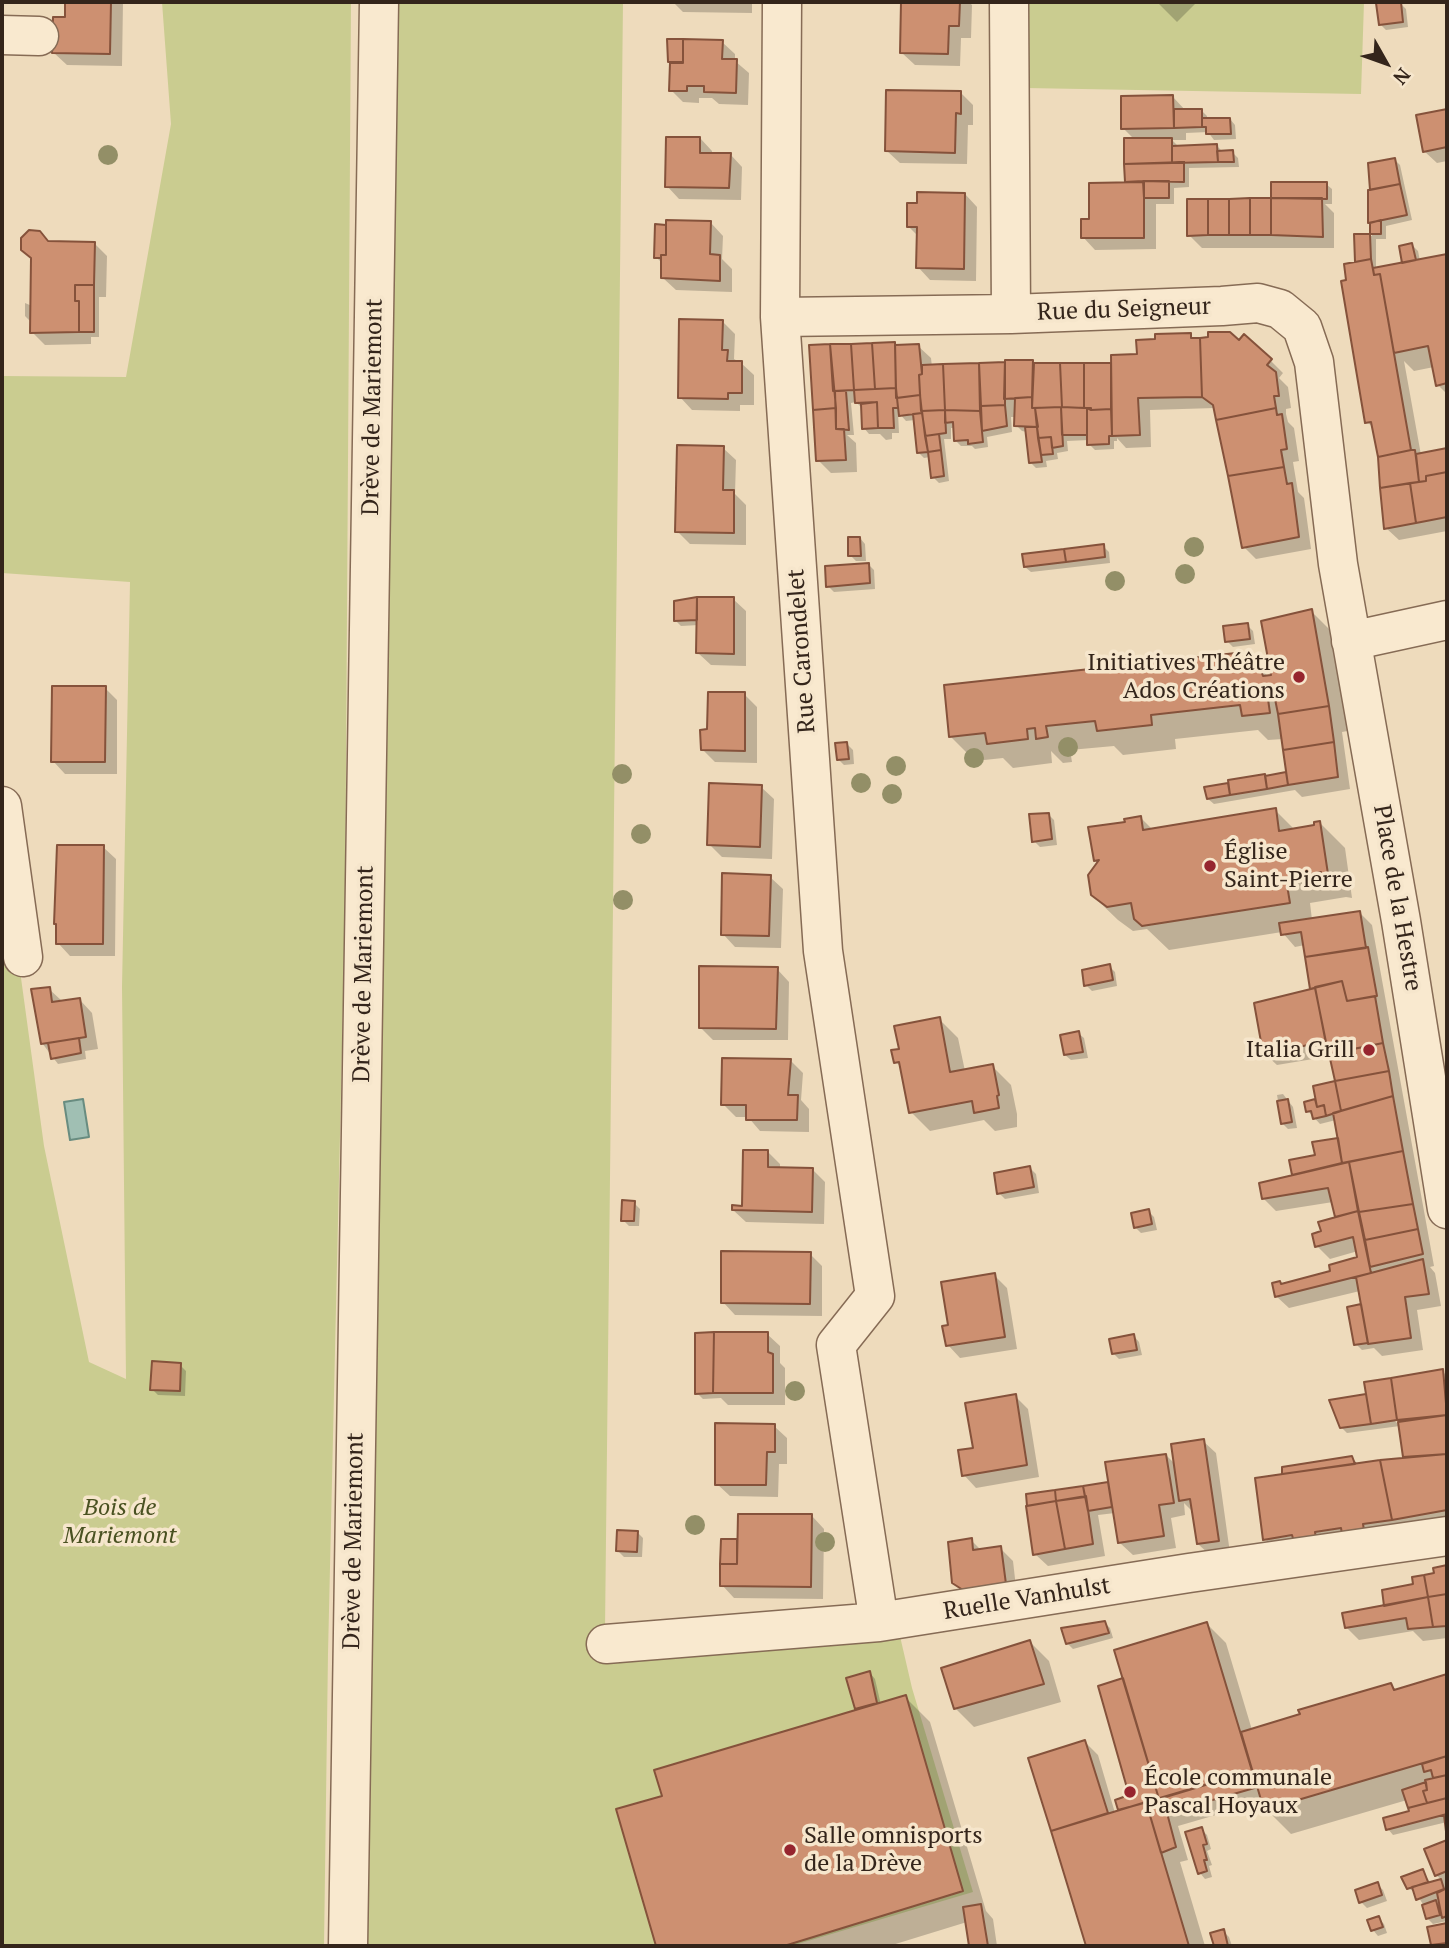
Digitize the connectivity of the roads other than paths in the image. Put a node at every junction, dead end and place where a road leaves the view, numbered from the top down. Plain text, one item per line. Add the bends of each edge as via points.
1 (379, 2) edge
2 (782, 2) edge
3 (1009, 2) edge
4 (1011, 314) junction
5 (780, 317) junction
6 (1338, 564) joint
7 (1447, 620) edge
8 (1350, 641) junction
9 (2, 806) edge
10 (23, 957) dead end
11 (1443, 1154) edge
12 (1447, 1209) edge
13 (1447, 1536) edge
14 (879, 1622) junction
15 (606, 1644) dead end
16 (348, 1946) edge

1 - 16 street, Drève de Mariemont
2 - 5 street, Rue Carondelet
3 - 4 street, Rue du Seigneur
4 - 5 street
4 - 6 street, Rue du Seigneur via 1244,303 1280,309 1302,327 1314,362
5 - 14 street, Rue Carondelet via 823,951 875,1296 836,1345
6 - 8 street, Place de la Hestre
7 - 8 street
8 - 11 street, Place de la Hestre
9 - 10 street
11 - 12 street, Place de la Hestre
13 - 14 street, Ruelle Vanhulst
14 - 15 street, Ruelle Vanhulst

